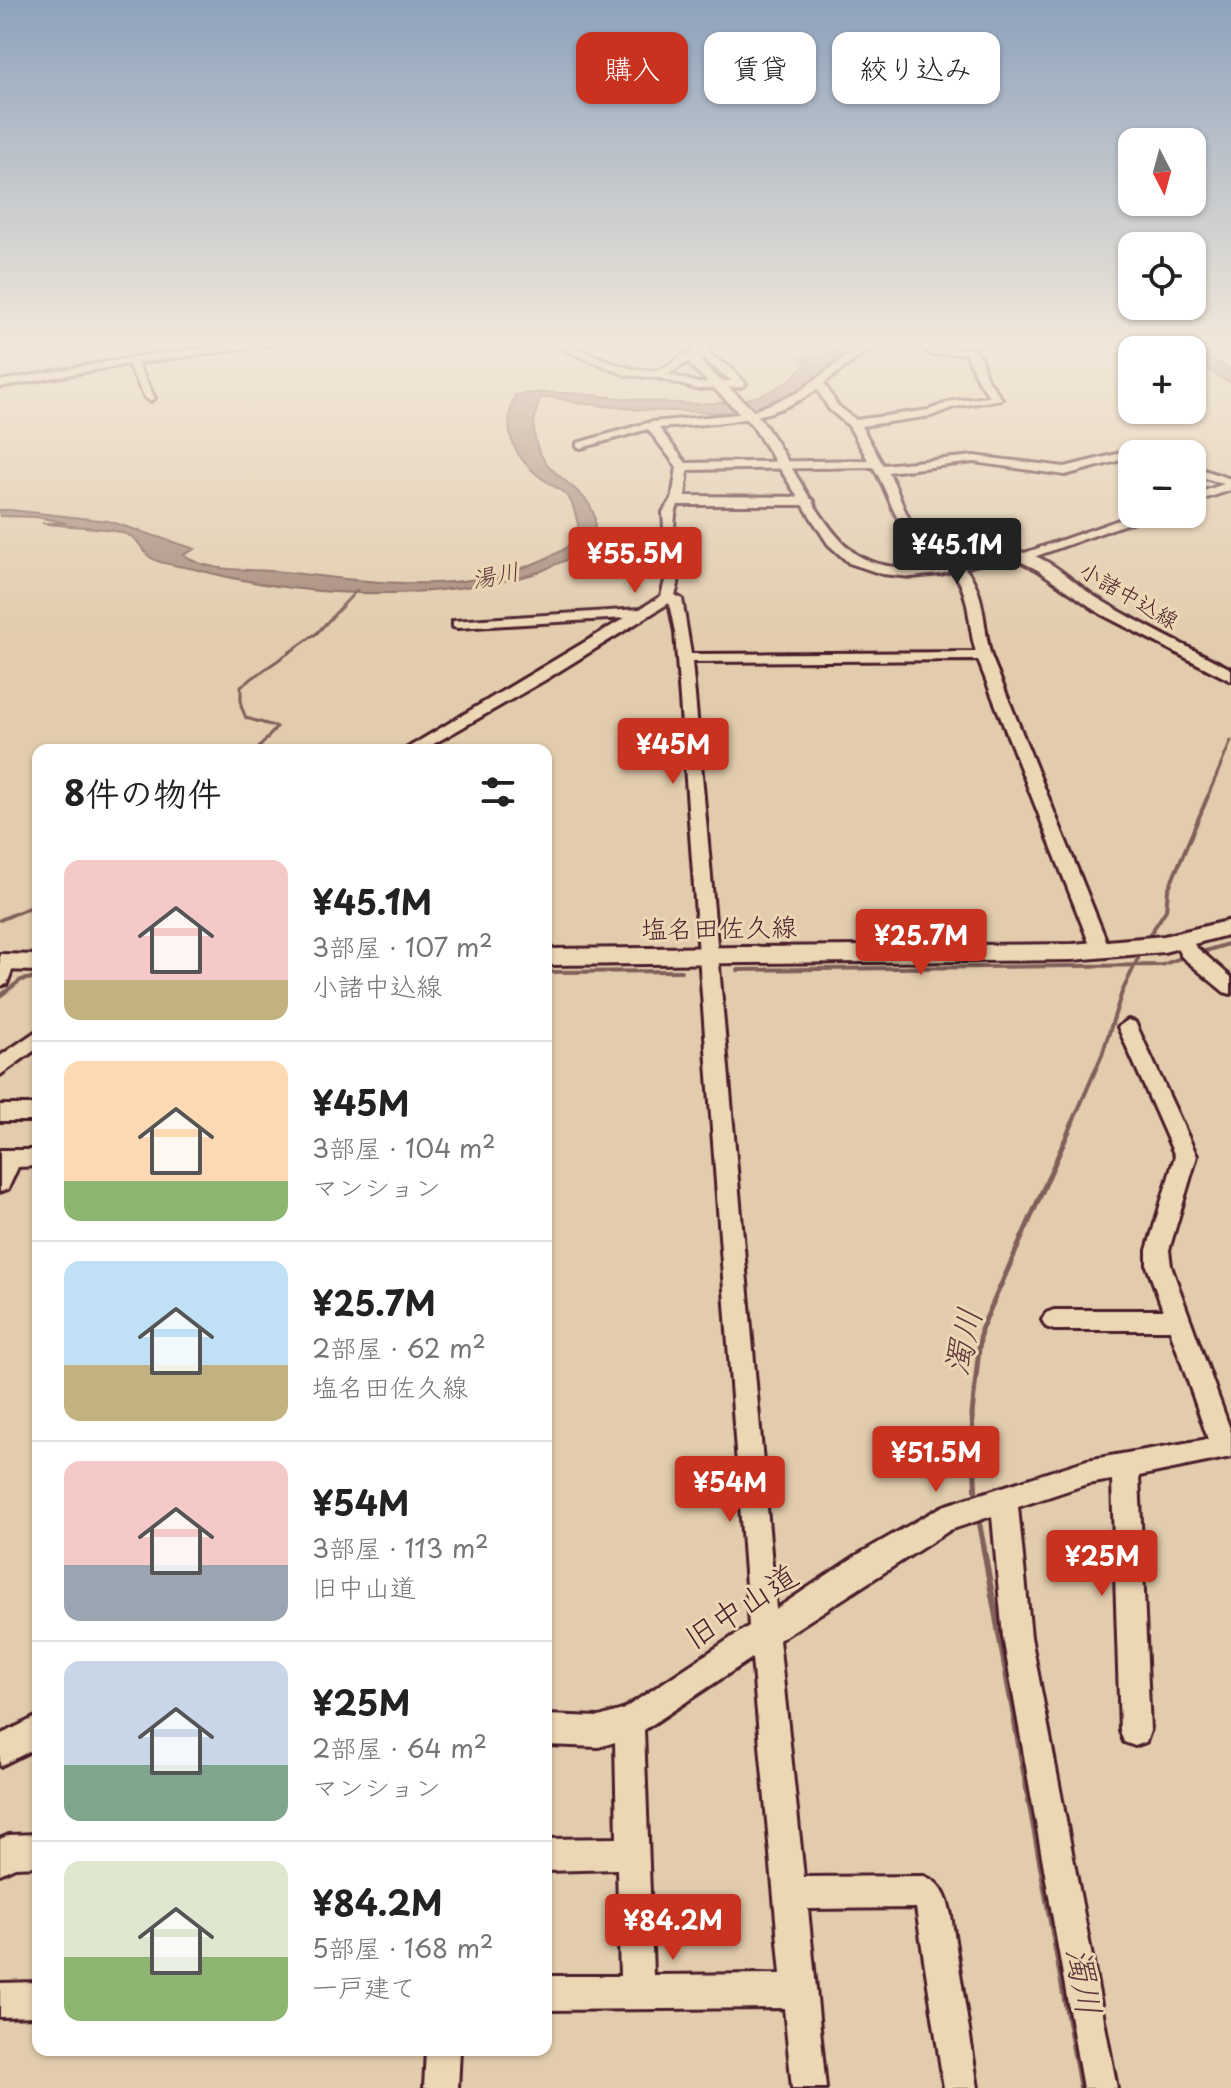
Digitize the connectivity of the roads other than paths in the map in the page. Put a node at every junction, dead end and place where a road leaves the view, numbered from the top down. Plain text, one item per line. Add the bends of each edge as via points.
1 (600, 439) edge
2 (662, 439) edge
3 (770, 439) edge
4 (863, 439) edge
5 (581, 445) dead end
6 (1118, 457) edge
7 (785, 465) junction
8 (878, 466) junction
9 (683, 467) junction
10 (1206, 475) edge
11 (1231, 485) edge
12 (1206, 494) edge
13 (678, 500) junction
14 (808, 501) junction
15 (1118, 524) edge
16 (1023, 556) junction
17 (955, 566) junction
18 (667, 598) junction
19 (641, 613) junction
20 (458, 624) dead end
21 (984, 656) junction
22 (684, 658) junction
23 (1231, 676) edge
24 (423, 744) edge
25 (1231, 927) edge
26 (1182, 948) junction
27 (1101, 950) junction
28 (708, 955) junction
29 (552, 957) edge
30 (32, 964) edge
31 (2, 968) edge
32 (1231, 987) edge
33 (1128, 1027) dead end
34 (32, 1042) edge
35 (0, 1067) edge
36 (0, 1113) edge
37 (32, 1117) edge
38 (32, 1158) edge
39 (5, 1159) edge
40 (0, 1183) edge
41 (1178, 1320) junction
42 (1069, 1325) dead end
43 (1228, 1446) edge
44 (1125, 1464) junction
45 (1002, 1499) junction
46 (764, 1631) junction
47 (629, 1723) junction
48 (552, 1730) edge
49 (1135, 1731) dead end
50 (32, 1734) edge
51 (0, 1751) edge
52 (32, 1850) edge
53 (632, 1853) junction
54 (552, 1855) edge
55 (0, 1858) edge
56 (792, 1893) junction
57 (637, 1991) junction
58 (800, 1991) junction
59 (552, 1993) edge
60 (32, 1999) edge
61 (0, 2000) edge
62 (443, 2056) edge
63 (441, 2088) edge
64 (809, 2088) edge
65 (961, 2088) edge
66 (1100, 2088) edge

1 - 5 street
2 - 9 street
3 - 7 main road
4 - 8 street
6 - 8 street via 1065,471 974,459
7 - 8 street
7 - 9 street
7 - 14 main road
8 - 17 street via 913,533
9 - 13 street
10 - 11 street
11 - 12 street
13 - 14 street
13 - 18 street via 666,514 674,568
14 - 17 main road via 835,545 863,564 905,572
15 - 16 street
16 - 17 main road via 990,556
16 - 23 main road, 小諸中込線 via 1091,601
17 - 21 street via 979,618
18 - 19 street
18 - 22 street via 675,599
19 - 20 street via 556,623
19 - 24 street
21 - 22 street
21 - 27 street
22 - 28 street
25 - 26 main road
26 - 27 main road, 塩名田佐久線
26 - 32 street
27 - 28 main road, 塩名田佐久線
28 - 29 main road, 塩名田佐久線
28 - 46 street
30 - 31 main road
33 - 41 street via 1186,1156 1158,1250
34 - 35 street
36 - 37 street
38 - 39 street
39 - 40 street
41 - 42 street
41 - 43 street
43 - 44 street
44 - 45 street
44 - 49 street
45 - 46 street, 旧中山道 via 926,1527
45 - 66 street via 1017,1637
46 - 47 street, 旧中山道
46 - 56 street
47 - 48 street, 旧中山道 via 599,1732
47 - 53 street
50 - 51 street
52 - 55 street via 9,1851
53 - 54 street
53 - 57 street
56 - 58 street
56 - 65 street via 924,1892 935,1915
57 - 58 street
57 - 59 street
58 - 64 street
60 - 61 street
62 - 63 street

